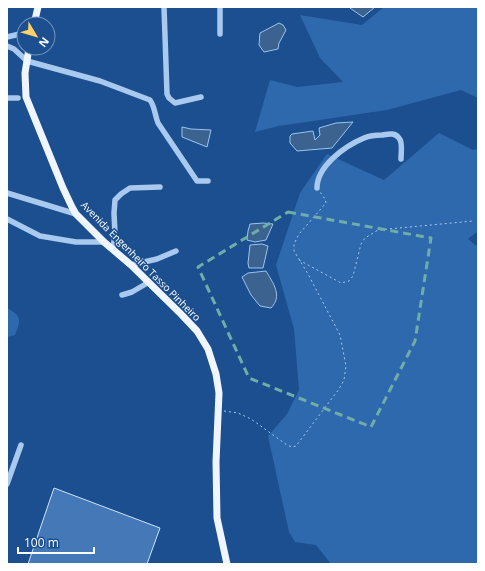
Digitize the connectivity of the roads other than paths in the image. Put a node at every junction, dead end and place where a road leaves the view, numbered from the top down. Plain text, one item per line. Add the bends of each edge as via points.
1 (164, 7) edge
2 (220, 7) edge
3 (220, 34) dead end
4 (7, 46) edge
5 (28, 56) edge
6 (27, 61) junction
7 (201, 96) dead end
8 (7, 98) edge
9 (18, 98) dead end
10 (401, 159) dead end
11 (208, 181) dead end
12 (160, 187) dead end
13 (317, 188) road end
14 (7, 194) edge
15 (76, 214) junction
16 (7, 219) edge
17 (104, 242) junction
18 (113, 249) junction
19 (176, 251) dead end
20 (131, 265) junction
21 (149, 282) junction
22 (122, 294) dead end
23 (21, 445) dead end
24 (7, 484) edge
25 (227, 564) edge

1 - 7 street via 167,94 175,103
2 - 3 street
4 - 6 street
5 - 6 main road, Avenida Engenheiro Tasso Pinheiro
6 - 11 street via 100,81 150,100 158,123 197,181
6 - 15 main road, Avenida Engenheiro Tasso Pinheiro via 26,97
8 - 9 street
10 - 13 street via 401,140 398,136 389,134 365,137 344,149 325,167 317,180
12 - 18 street via 130,188 115,200 116,227
14 - 15 street
15 - 17 main road, Avenida Engenheiro Tasso Pinheiro
16 - 17 street via 40,236 76,242
17 - 18 main road, Avenida Engenheiro Tasso Pinheiro
18 - 20 main road, Avenida Engenheiro Tasso Pinheiro
19 - 20 street
20 - 21 main road, Avenida Engenheiro Tasso Pinheiro
21 - 22 street via 132,292
21 - 25 main road, Avenida Engenheiro Tasso Pinheiro via 197,331 216,374 219,393 217,518
23 - 24 street

